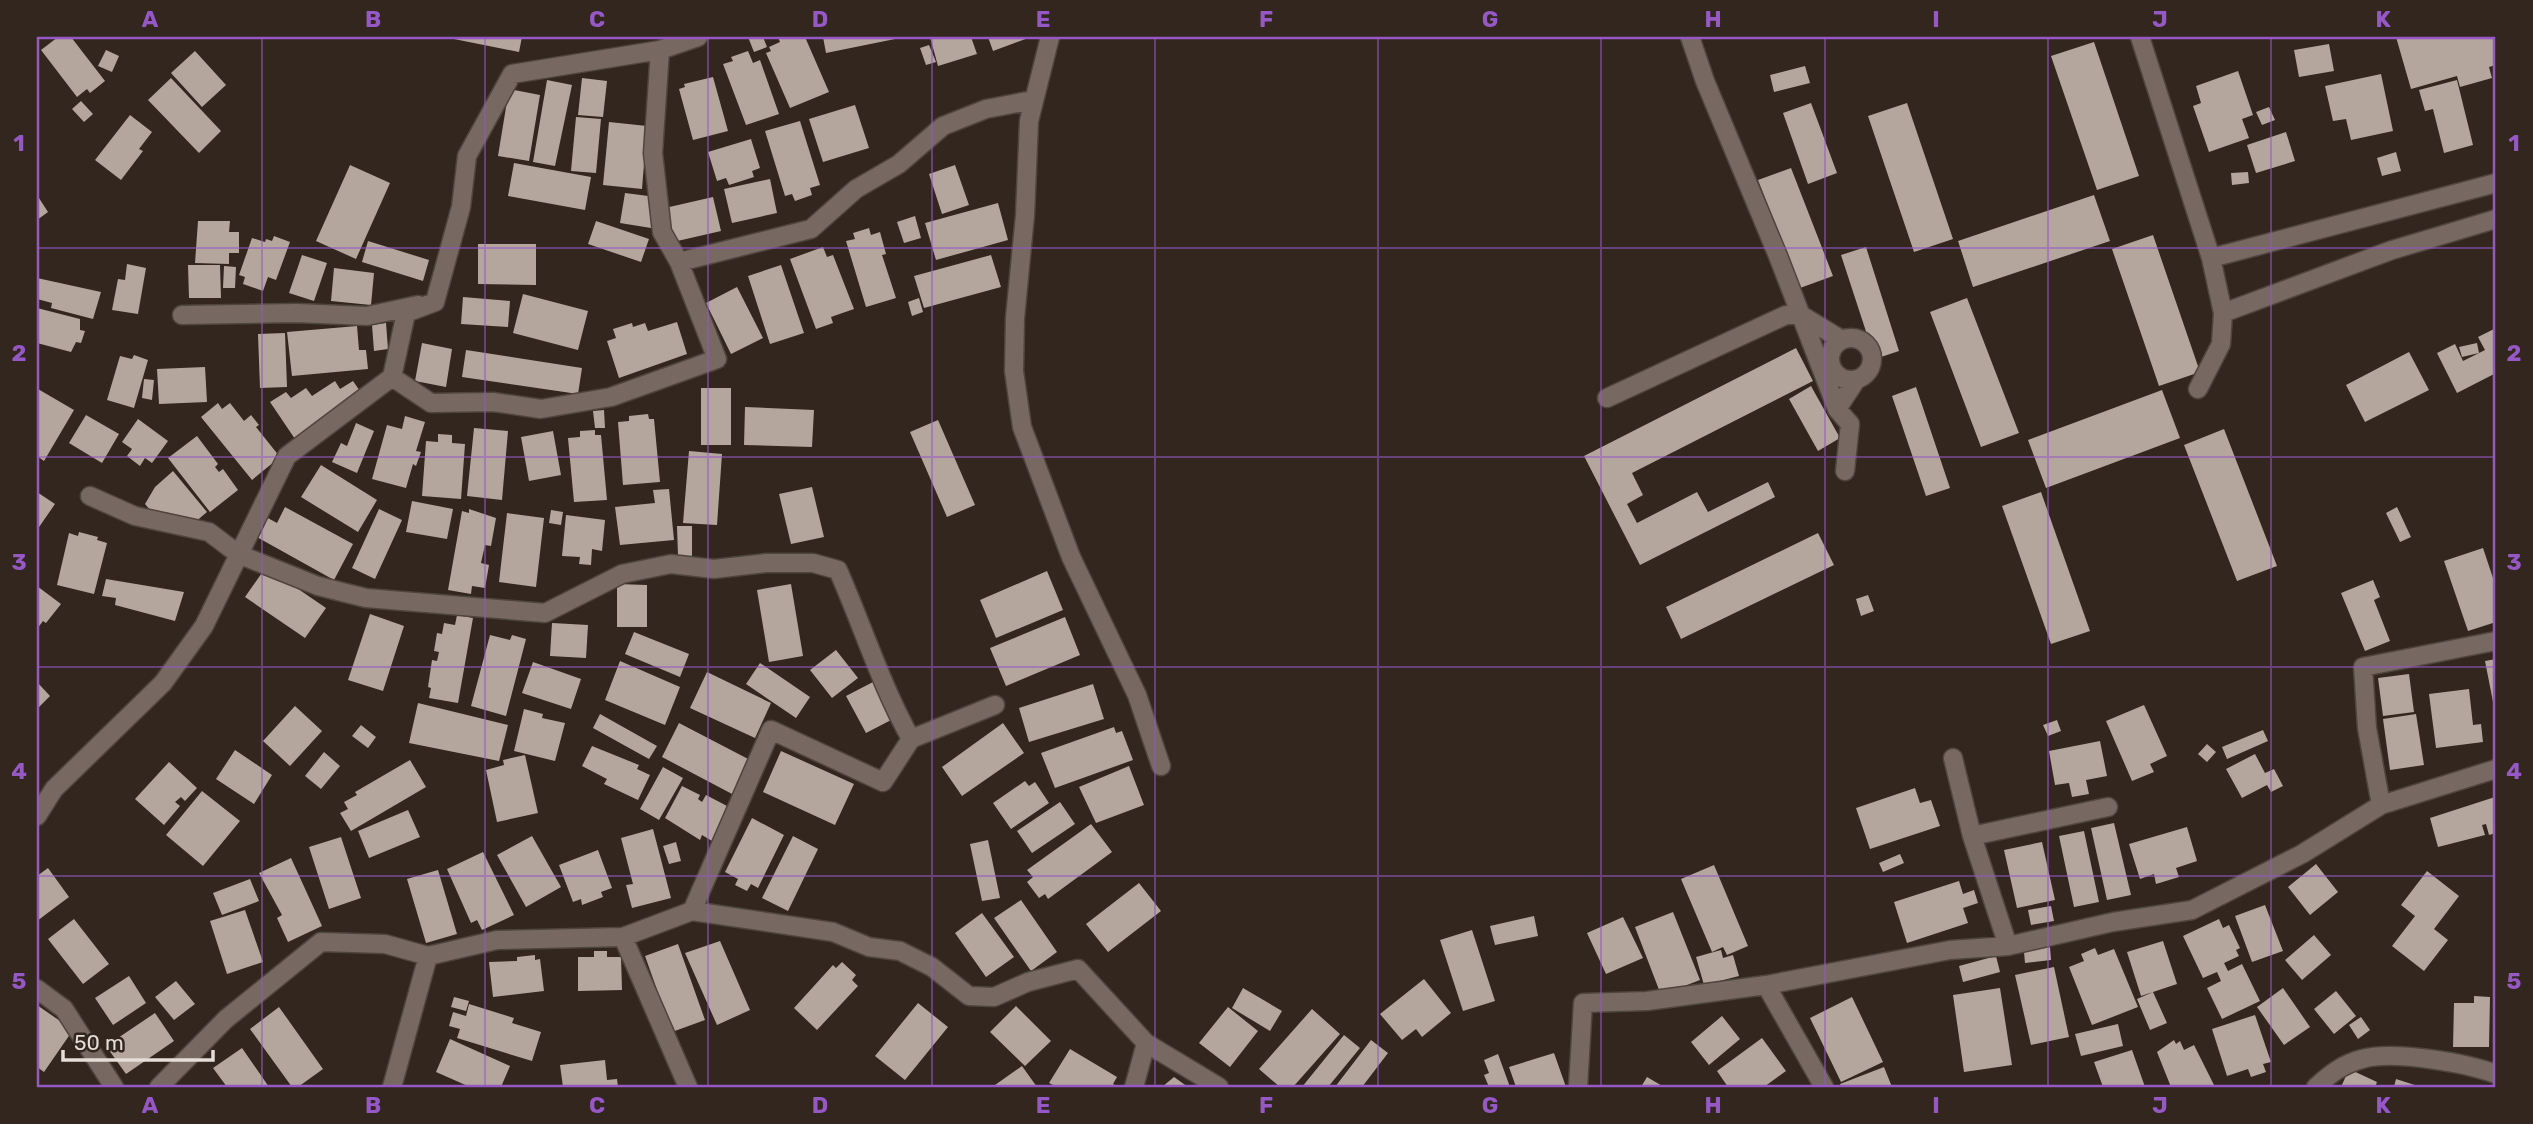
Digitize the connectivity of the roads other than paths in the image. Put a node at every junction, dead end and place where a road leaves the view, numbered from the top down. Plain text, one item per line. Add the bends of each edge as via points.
1 (698, 37) edge
2 (1050, 37) edge
3 (1690, 37) edge
4 (2140, 37) edge
5 (660, 50) junction
6 (1033, 100) junction
7 (2496, 183) edge
8 (2496, 219) edge
9 (2211, 258) junction
10 (679, 262) junction
11 (435, 302) junction
12 (2222, 313) junction
13 (182, 315) dead end
14 (1801, 315) junction
15 (1842, 340) junction
16 (392, 377) junction
17 (1856, 380) junction
18 (2198, 389) dead end
19 (1607, 398) dead end
20 (1837, 409) junction
21 (1845, 471) dead end
22 (90, 496) dead end
23 (238, 554) junction
24 (2496, 641) edge
25 (995, 705) dead end
26 (911, 739) junction
27 (1953, 758) dead end
28 (1161, 766) dead end
29 (2496, 769) edge
30 (2381, 806) junction
31 (2108, 807) dead end
32 (37, 816) edge
33 (1972, 836) junction
34 (692, 911) junction
35 (624, 937) junction
36 (2008, 946) junction
37 (428, 956) junction
38 (1766, 985) junction
39 (37, 989) edge
40 (1146, 1043) junction
41 (2496, 1074) edge
42 (114, 1087) edge
43 (159, 1087) edge
44 (392, 1087) edge
45 (688, 1087) edge
46 (1134, 1087) edge
47 (1219, 1087) edge
48 (1578, 1087) edge
49 (1824, 1087) edge
50 (2316, 1087) edge

1 - 5 street
2 - 6 street
3 - 14 street
4 - 9 street
5 - 10 street via 653,153 662,232
5 - 11 street via 512,74 467,156 461,207
6 - 10 street via 986,109 943,126 899,164 856,189 811,229
6 - 28 street via 1015,318 1014,371 1022,426 1071,557 1138,695
7 - 9 street
8 - 12 street via 2392,250
9 - 12 street
10 - 16 street via 717,359 611,397 541,409 493,401 431,403
11 - 13 street via 367,316
11 - 16 street via 406,313
12 - 18 street via 2221,344
14 - 15 street
14 - 19 street via 1786,315
14 - 20 street
15 - 17 street via 1832,351 1831,366 1841,378
15 - 17 street via 1861,341 1871,352 1868,372
16 - 23 street via 287,456
17 - 20 street
20 - 21 street via 1850,424
22 - 23 street via 135,516 209,532
23 - 26 street via 318,586 366,598 545,613 622,574 671,564 714,569 813,563 838,570 887,695
23 - 32 street via 204,626 163,683 54,789
24 - 30 street via 2363,667 2367,728
25 - 26 street
26 - 34 street via 883,782 771,730
27 - 33 street
29 - 30 street
30 - 36 street via 2302,854 2192,910
31 - 33 street
33 - 36 street
34 - 35 street
34 - 40 street via 833,932 869,947 900,951 932,967 969,996 995,997 1028,982 1078,969
35 - 37 street via 497,940
35 - 45 street
36 - 38 street via 1950,950
37 - 43 street via 386,944 321,942 226,1018
37 - 44 street
38 - 48 street via 1647,1001 1583,1003
38 - 49 street
39 - 42 street via 64,1009
40 - 46 street
40 - 47 street
41 - 50 street via 2476,1066 2416,1058 2364,1058 2337,1068

